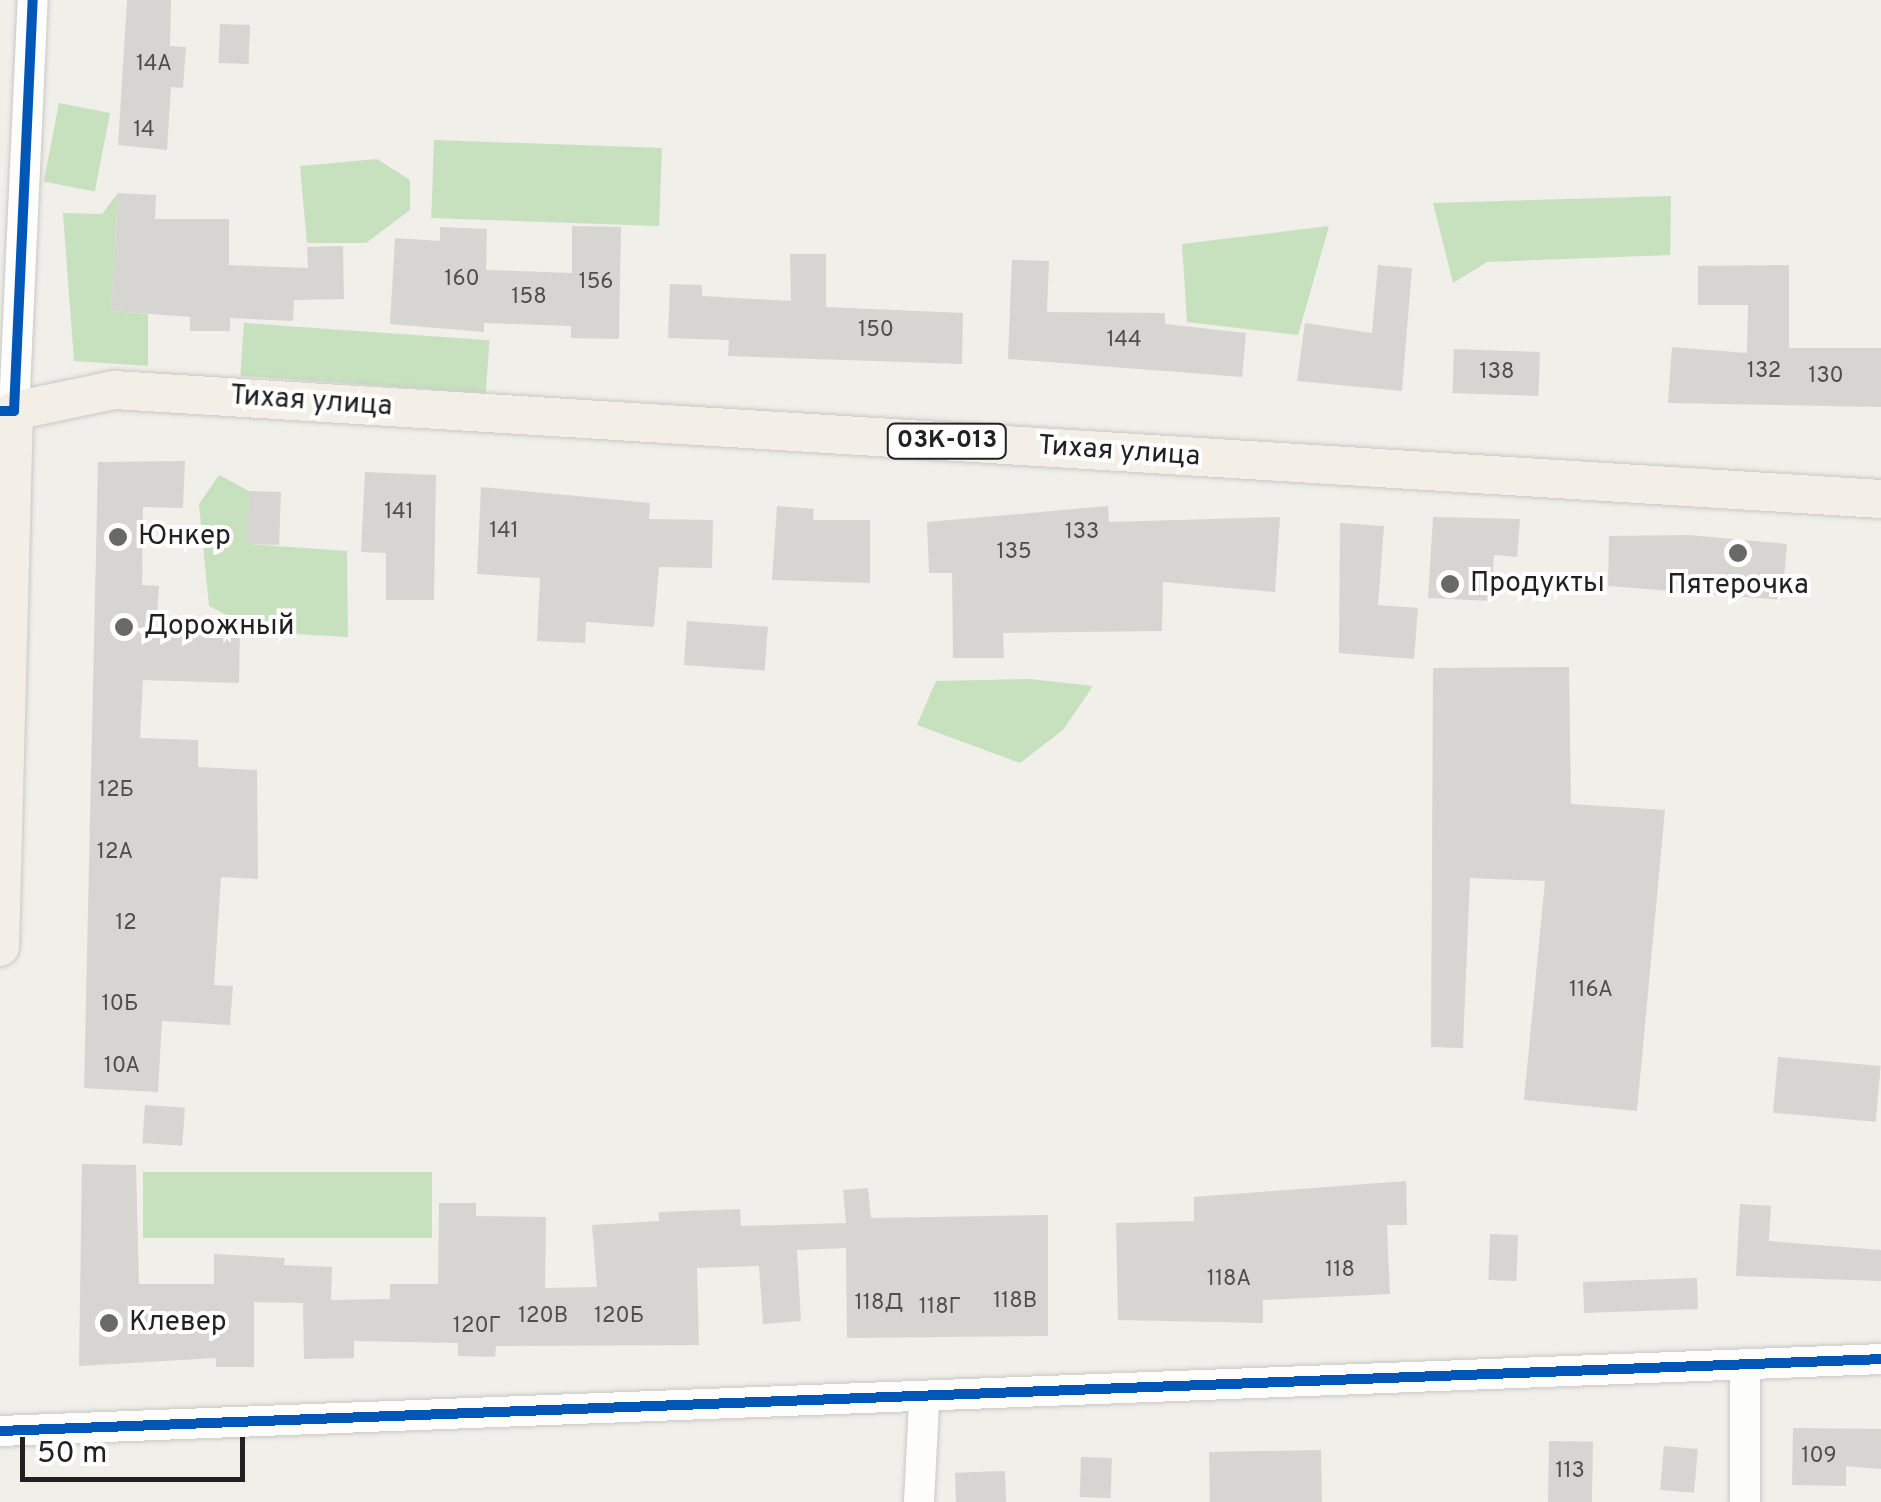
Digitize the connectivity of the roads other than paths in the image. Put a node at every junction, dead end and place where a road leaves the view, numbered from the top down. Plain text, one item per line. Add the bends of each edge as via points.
1 (33, 0) edge
2 (7, 411) edge
3 (1881, 499) edge
4 (0, 947) edge
5 (1881, 1359) edge
6 (1744, 1366) junction
7 (924, 1402) junction
8 (0, 1431) edge
9 (919, 1502) edge
10 (1745, 1502) edge

1 - 2 street
2 - 3 main road, Тихая улица / 03К-013 via 114,390
2 - 4 main road
5 - 6 street
6 - 7 street
6 - 10 street
7 - 8 street
7 - 9 street

